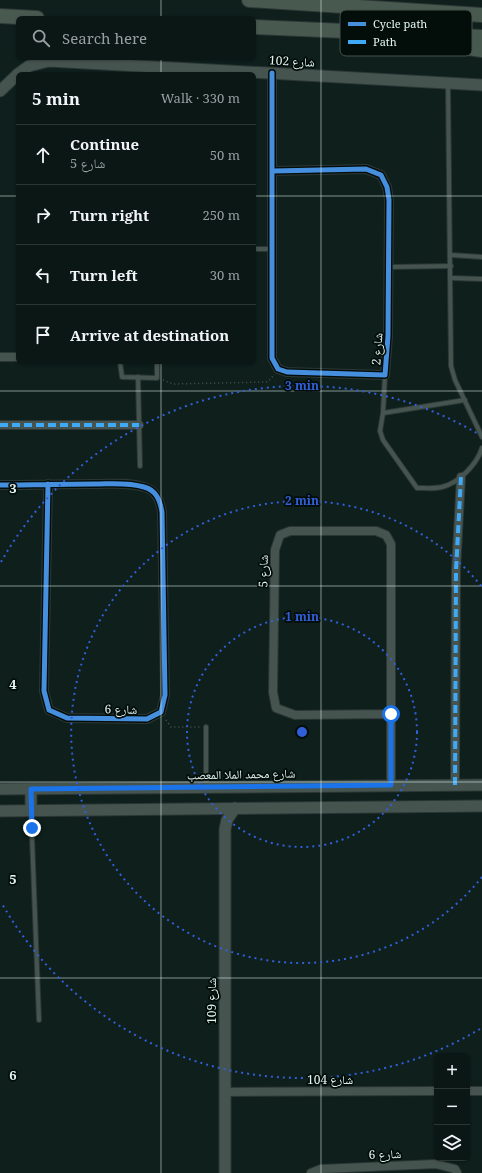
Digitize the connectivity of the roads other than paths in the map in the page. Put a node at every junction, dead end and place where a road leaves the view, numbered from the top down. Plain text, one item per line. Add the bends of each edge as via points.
1 (249, 0) edge
2 (395, 10) edge
3 (472, 15) edge
4 (0, 16) edge
5 (482, 16) edge
6 (16, 17) edge
7 (16, 23) edge
8 (0, 24) edge
9 (256, 27) edge
10 (339, 31) edge
11 (472, 37) edge
12 (482, 37) edge
13 (472, 49) edge
14 (482, 50) edge
15 (173, 71) edge
16 (21, 72) edge
17 (222, 72) edge
18 (256, 73) edge
19 (272, 73) junction
20 (16, 76) edge
21 (448, 82) junction
22 (482, 85) edge
23 (0, 91) edge
24 (273, 171) junction
25 (256, 249) edge
26 (271, 249) junction
27 (451, 255) junction
28 (482, 258) edge
29 (389, 266) junction
30 (451, 266) junction
31 (451, 278) junction
32 (482, 279) edge
33 (0, 357) edge
34 (16, 357) edge
35 (120, 364) edge
36 (157, 364) edge
37 (385, 375) junction
38 (138, 377) junction
39 (465, 400) junction
40 (383, 413) junction
41 (139, 424) junction
42 (0, 425) edge
43 (482, 436) edge
44 (482, 448) edge
45 (140, 466) dead end
46 (461, 477) junction
47 (48, 484) junction
48 (0, 485) edge
49 (391, 714) junction
50 (206, 727) road end
51 (482, 784) edge
52 (391, 785) junction
53 (455, 785) junction
54 (206, 788) junction
55 (0, 789) edge
56 (31, 789) junction
57 (482, 806) edge
58 (235, 808) junction
59 (211, 809) junction
60 (0, 811) edge
61 (31, 811) junction
62 (225, 829) junction
63 (39, 1020) dead end
64 (482, 1090) edge
65 (434, 1091) edge
66 (470, 1091) edge
67 (224, 1092) junction
68 (225, 1173) edge
69 (311, 1173) edge
70 (457, 1173) edge

1 - 2 highway
3 - 5 highway
4 - 6 highway
7 - 8 highway
9 - 10 highway
11 - 12 highway
13 - 14 highway
15 - 16 street, شارع 102 via 49,61 29,66
15 - 17 street, شارع 102
18 - 19 street, شارع 102
19 - 21 street, شارع 102
19 - 24 street
20 - 23 street
21 - 22 street, شارع 102
21 - 27 lane
24 - 26 street
24 - 29 street, شارع 2 via 366,169 381,175 387,187 389,200
25 - 26 lane
26 - 37 street, شارع 2 via 272,358 278,369 287,372
27 - 28 lane
27 - 30 lane
29 - 30 lane
29 - 37 street, شارع 2
30 - 31 lane
31 - 32 lane
31 - 39 lane via 451,366
33 - 34 street
35 - 38 lane via 122,377
36 - 38 lane via 157,378
37 - 40 lane
38 - 41 lane
39 - 40 lane
39 - 43 lane
40 - 46 lane via 380,431 383,440 417,488 443,487
41 - 42 street
41 - 45 lane
44 - 46 lane via 479,458
46 - 53 street via 456,570
47 - 47 street, شارع 6 via 123,484 144,487 155,493 160,502 165,695 161,712 147,719 67,718 49,710 44,691
47 - 48 street
49 - 49 street, شارع 5 via 391,544 386,535 376,531 290,531 280,535 275,550 273,692 276,708 295,715
49 - 52 street, شارع 5
50 - 54 lane
51 - 53 street, شارع محمد الملا المعصب
52 - 53 street, شارع محمد الملا المعصب
52 - 54 street, شارع محمد الملا المعصب
54 - 56 street, شارع محمد الملا المعصب
55 - 56 street, شارع محمد الملا المعصب
56 - 61 street
57 - 58 street
58 - 59 street
58 - 62 street, شارع 109 via 227,820
59 - 61 street
59 - 62 street
60 - 61 street
61 - 63 lane
62 - 67 street, شارع 109
64 - 66 street
65 - 67 street, شارع 104
67 - 68 street, شارع 109
69 - 70 street, شارع 6 via 321,1169 436,1164 455,1169

